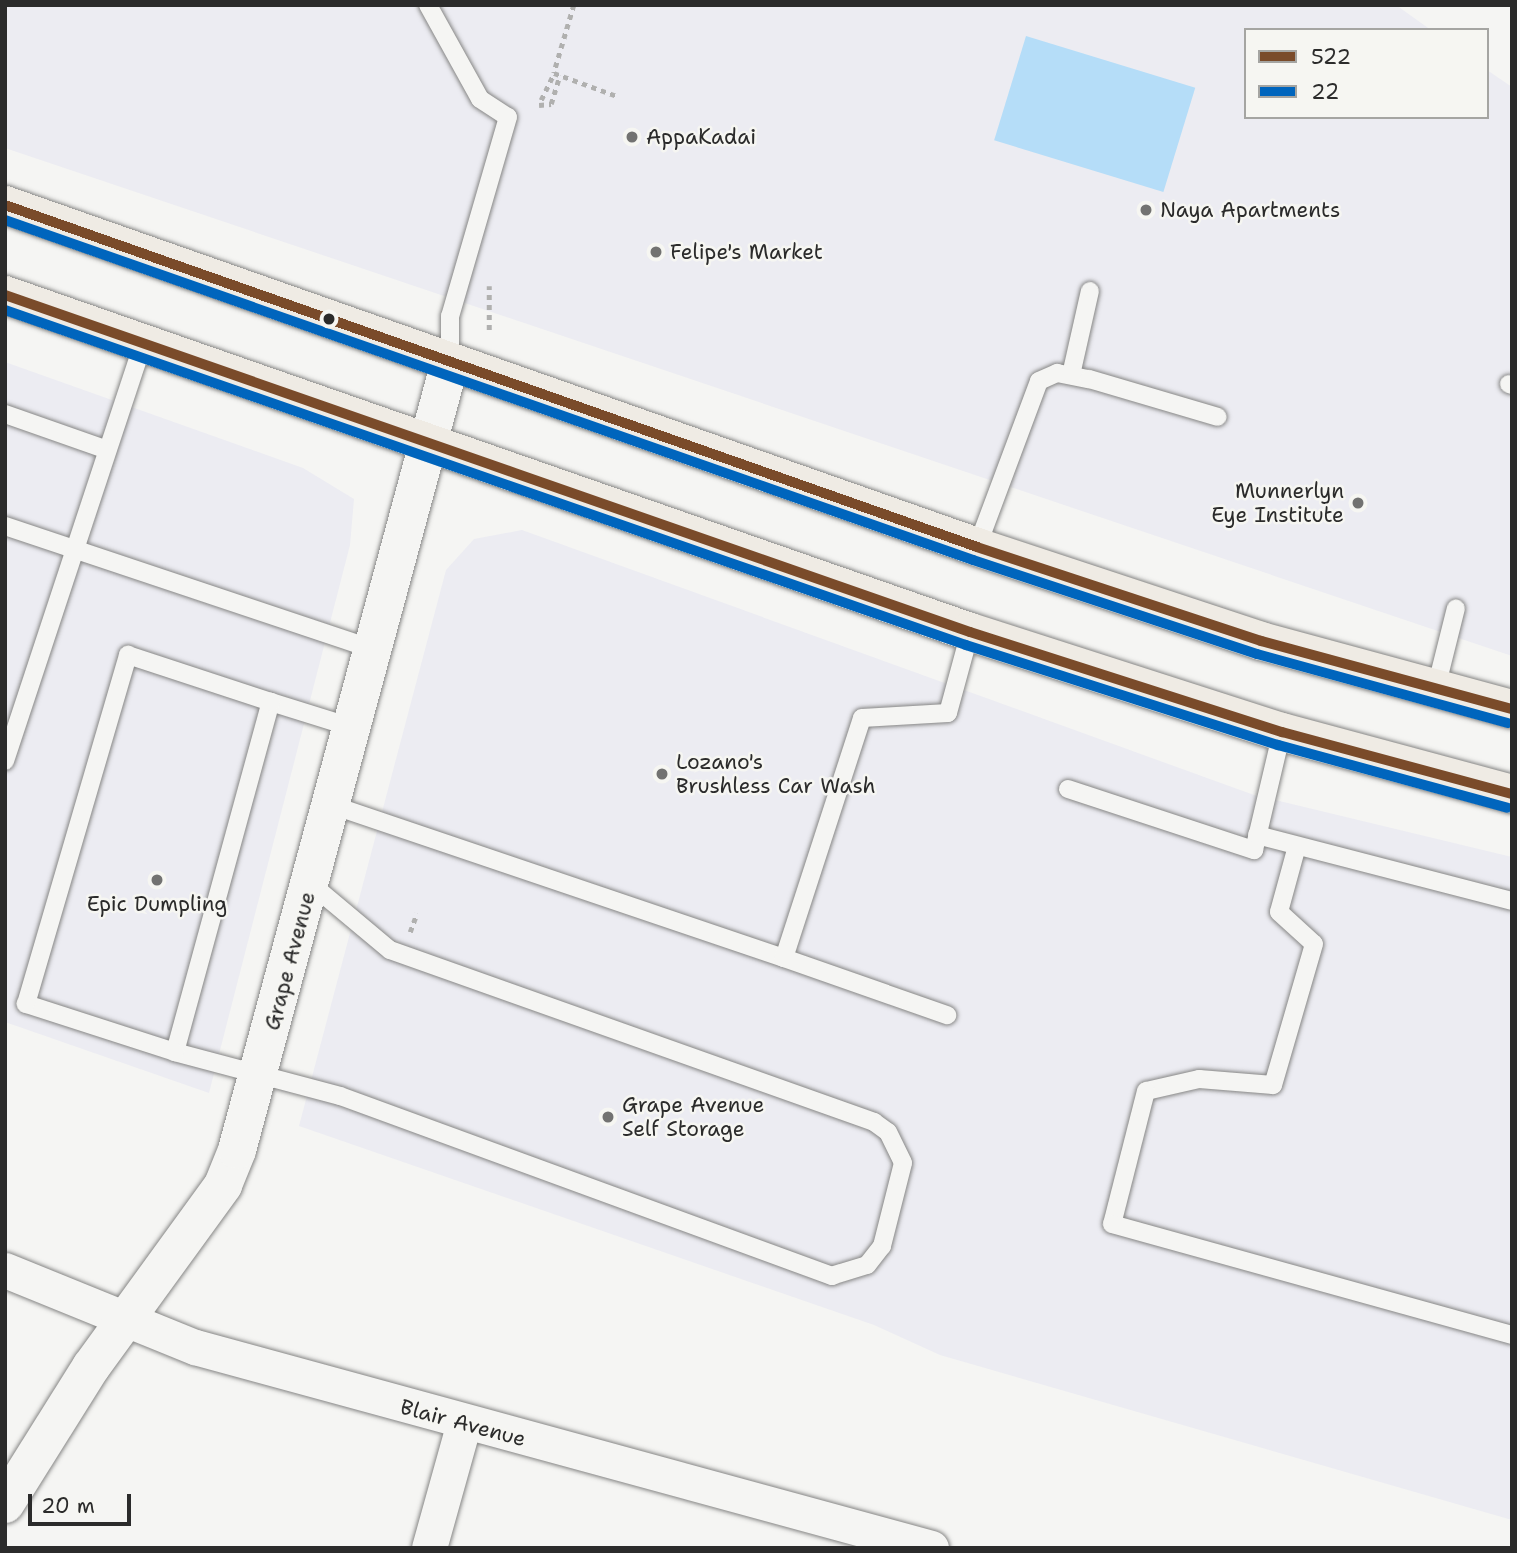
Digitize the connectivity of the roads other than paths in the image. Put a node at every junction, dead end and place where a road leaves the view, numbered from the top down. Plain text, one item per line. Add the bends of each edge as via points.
1 (428, 5) edge
2 (5, 205) edge
3 (1090, 290) dead end
4 (5, 295) edge
5 (143, 344) junction
6 (450, 362) junction
7 (1071, 375) junction
8 (5, 414) edge
9 (1218, 417) dead end
10 (429, 445) junction
11 (107, 450) junction
12 (5, 526) edge
13 (977, 547) junction
14 (75, 551) junction
15 (1456, 608) dead end
16 (970, 632) junction
17 (375, 650) junction
18 (1436, 688) junction
19 (271, 702) junction
20 (1512, 709) edge
21 (354, 728) junction
22 (1282, 732) junction
23 (5, 761) edge
24 (1068, 789) dead end
25 (1512, 794) edge
26 (332, 805) junction
27 (1257, 835) junction
28 (1297, 846) junction
29 (311, 884) junction
30 (1512, 901) edge
31 (784, 958) junction
32 (947, 1015) dead end
33 (174, 1052) junction
34 (259, 1073) junction
35 (5, 1270) edge
36 (128, 1321) junction
37 (1512, 1335) edge
38 (464, 1423) junction
39 (5, 1504) edge
40 (879, 1541) edge
41 (429, 1548) edge
42 (930, 1548) edge

1 - 6 lane via 480,99 508,117 450,316
2 - 6 main road
3 - 7 lane
4 - 5 main road
5 - 10 main road
5 - 11 lane
6 - 10 street, Grape Avenue
6 - 13 main road
7 - 9 lane
7 - 13 lane via 1040,381 1029,394
8 - 11 lane
10 - 16 main road
10 - 17 street, Grape Avenue
11 - 14 lane
12 - 14 lane
13 - 18 main road via 1261,641
14 - 17 lane
14 - 23 lane
15 - 18 lane
16 - 22 main road
16 - 31 lane via 948,713 862,718
17 - 21 street, Grape Avenue
18 - 20 main road
19 - 21 lane
19 - 33 lane
19 - 33 lane via 128,655 26,1003
21 - 26 street, Grape Avenue
22 - 25 main road
22 - 27 lane
24 - 27 lane via 1254,850
26 - 29 street, Grape Avenue
26 - 31 lane
27 - 28 lane
28 - 30 lane
28 - 37 lane via 1279,912 1314,944 1273,1085 1199,1079 1146,1091 1112,1224
29 - 34 street, Grape Avenue
29 - 34 lane via 390,950 874,1122 898,1147 903,1181 882,1246 867,1265 832,1276 341,1096
31 - 32 lane
33 - 34 lane
34 - 36 street, Grape Avenue via 223,1185
35 - 36 street, Blair Avenue
36 - 38 street, Blair Avenue via 195,1347
36 - 39 street, Grape Avenue
38 - 40 street, Blair Avenue
38 - 41 street
40 - 42 street, Blair Avenue

